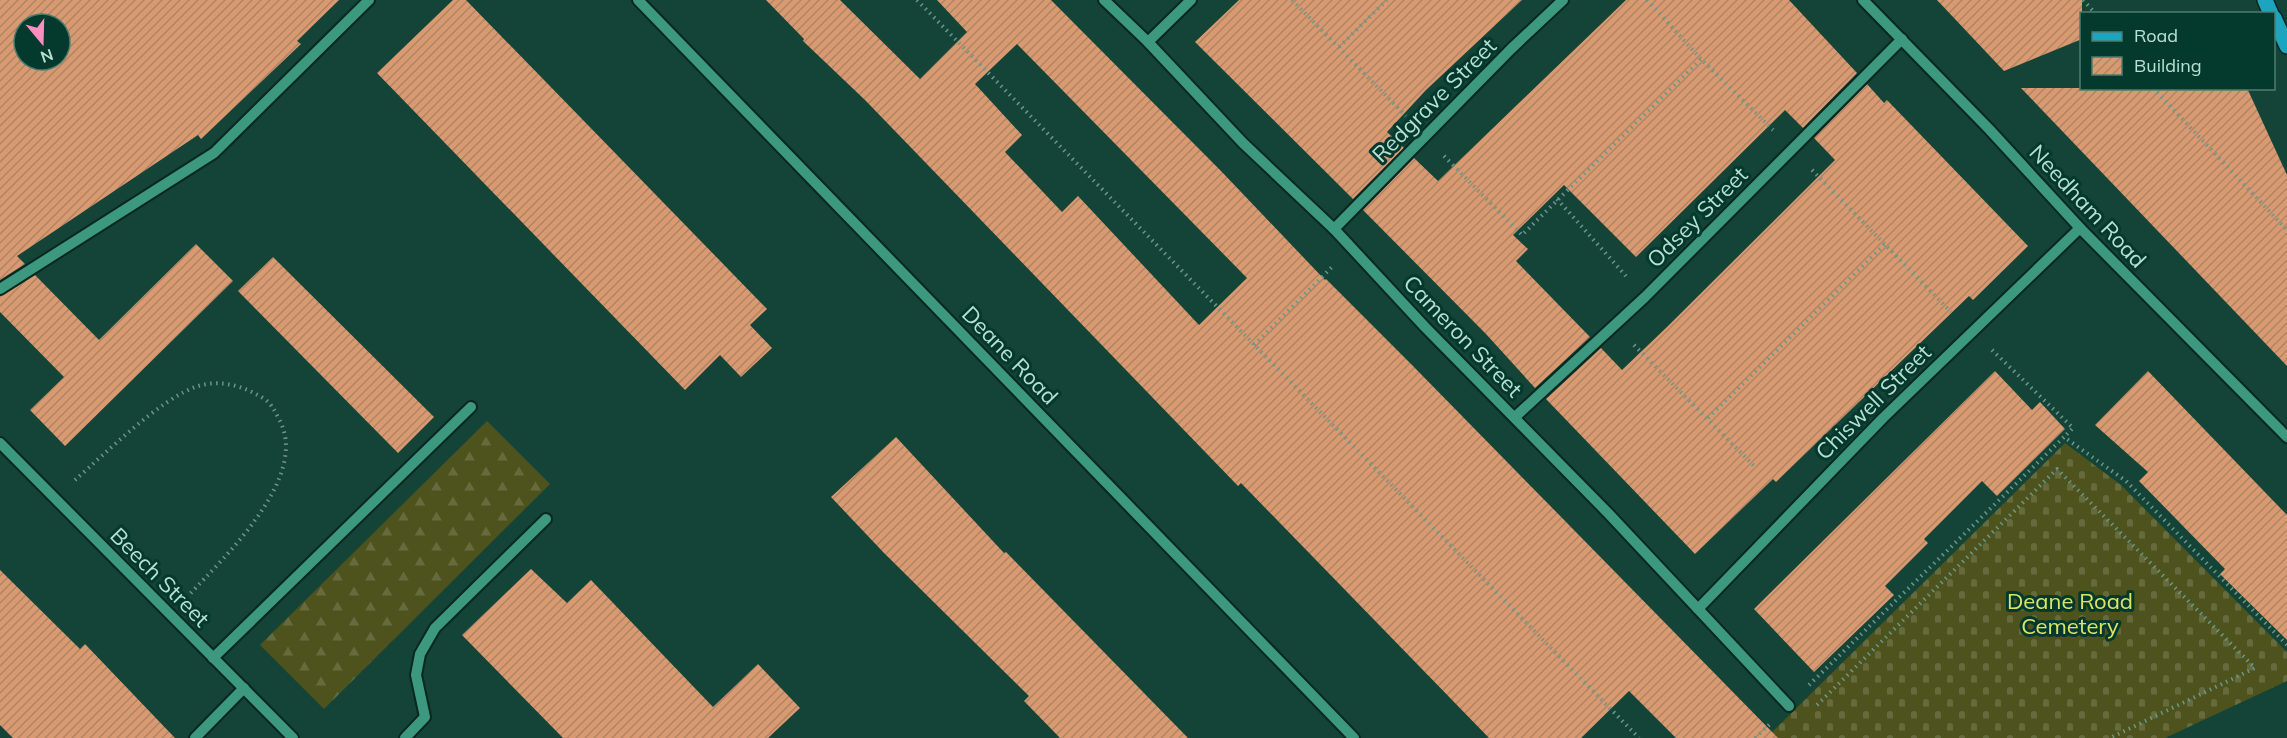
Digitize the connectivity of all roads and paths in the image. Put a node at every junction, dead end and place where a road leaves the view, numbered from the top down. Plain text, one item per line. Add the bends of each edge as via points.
1 (369, 0) edge
2 (638, 0) edge
3 (917, 0) edge
4 (1104, 0) edge
5 (1191, 0) edge
6 (1292, 0) edge
7 (1387, 0) edge
8 (1563, 0) edge
9 (1863, 0) edge
10 (2083, 0) edge
11 (2094, 12) edge
12 (2275, 20) edge
13 (1902, 39) junction
14 (1148, 42) junction
15 (2287, 46) edge
16 (1339, 47) junction
17 (1701, 59) dead end
18 (2155, 90) edge
19 (1426, 137) junction
20 (1557, 199) junction
21 (2080, 228) junction
22 (1334, 229) junction
23 (2287, 230) edge
24 (1885, 244) dead end
25 (1351, 248) junction
26 (0, 289) edge
27 (1645, 297) junction
28 (1613, 325) junction
29 (1971, 331) junction
30 (1254, 345) junction
31 (471, 407) dead end
32 (1515, 417) junction
33 (1708, 418) junction
34 (2064, 437) junction
35 (2287, 437) edge
36 (0, 443) edge
37 (1756, 468) dead end
38 (54, 498) junction
39 (546, 519) dead end
40 (1698, 609) junction
41 (170, 615) junction
42 (2287, 645) edge
43 (213, 658) junction
44 (244, 688) junction
45 (1788, 706) junction
46 (1809, 713) dead end
47 (195, 738) edge
48 (293, 738) edge
49 (405, 738) edge
50 (1354, 738) edge
51 (1639, 738) edge
52 (1755, 738) edge
53 (2110, 738) edge

1 - 26 street via 214,153
2 - 50 street, Deane Road
3 - 30 path
4 - 14 street, Cameron Street
5 - 14 street
6 - 16 path
7 - 16 path
8 - 19 street, Redgrave Street
9 - 13 street, Needham Road
10 - 11 path
12 - 15 main road
13 - 21 street, Needham Road
13 - 27 street, Odsey Street
14 - 22 street, Cameron Street via 1242,143
16 - 19 path
17 - 20 path
18 - 23 path
19 - 20 path via 1522,235
19 - 22 street, Redgrave Street
20 - 27 path
21 - 29 street, Chiswell Street
21 - 35 street, Needham Road
22 - 25 street, Cameron Street
24 - 33 path
25 - 30 path
25 - 32 street, Cameron Street
27 - 28 street, Odsey Street
28 - 32 street, Odsey Street
28 - 33 path
29 - 34 path via 2073,428
29 - 40 street, Chiswell Street
30 - 51 path
31 - 43 street
32 - 40 street, Cameron Street
33 - 37 path
34 - 42 path via 2126,481
34 - 45 path
36 - 38 street, Beech Street
38 - 41 street, Beech Street
38 - 41 path via 172,399 199,386 224,383 246,388 269,402 284,428 285,454 279,480 249,527
39 - 49 street via 435,628 420,654 416,675 425,717
40 - 45 street, Cameron Street
41 - 43 street, Beech Street
43 - 44 street, Beech Street
44 - 47 street
44 - 48 street, Beech Street
45 - 52 path
46 - 53 path via 2057,470 2255,668

